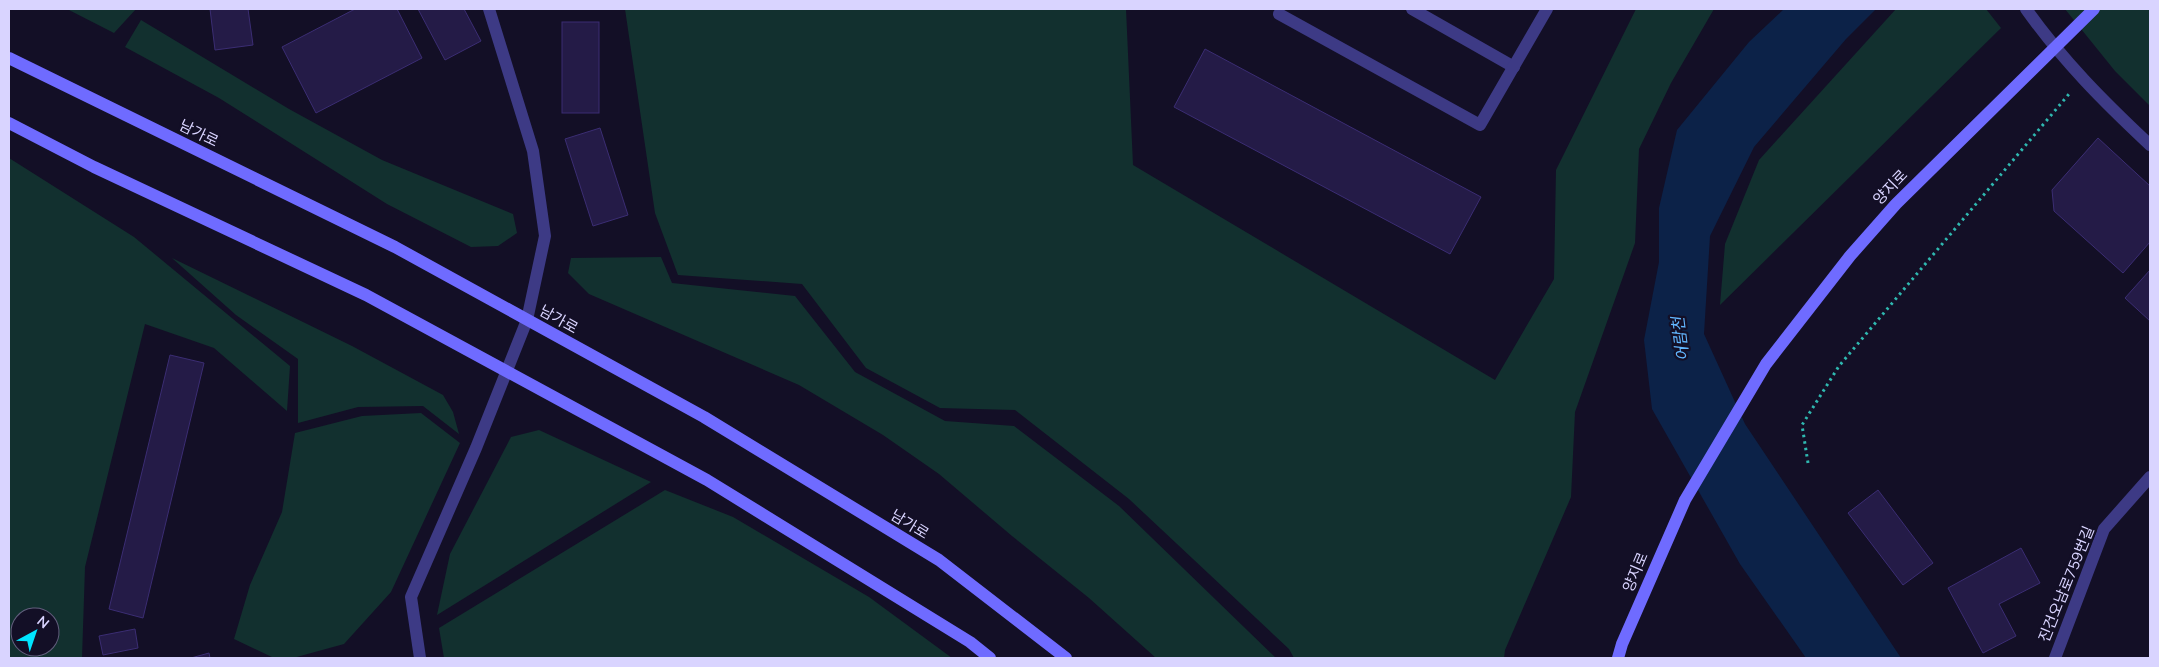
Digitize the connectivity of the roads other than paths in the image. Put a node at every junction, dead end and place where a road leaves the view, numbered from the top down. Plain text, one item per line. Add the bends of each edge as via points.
1 (489, 9) edge
2 (1412, 9) edge
3 (1547, 9) edge
4 (2026, 9) edge
5 (2094, 9) edge
6 (1279, 14) dead end
7 (2054, 48) junction
8 (9, 58) edge
9 (1514, 67) junction
10 (9, 123) edge
11 (2150, 145) edge
12 (527, 320) junction
13 (506, 372) junction
14 (2150, 477) edge
15 (420, 658) edge
16 (990, 658) edge
17 (1066, 658) edge
18 (1618, 658) edge
19 (2055, 658) edge

1 - 12 street via 533,151 545,236
2 - 9 street
3 - 9 street
4 - 7 street
5 - 7 main road, 양지로
6 - 9 street via 1480,125
7 - 11 street via 2096,95
7 - 18 main road, 양지로 via 1896,204 1850,256 1766,364 1685,500
8 - 12 main road, 남가로 via 395,247
10 - 13 main road via 94,167 366,295
12 - 13 street
12 - 17 main road, 남가로 via 704,417 939,560
13 - 15 street via 411,597
13 - 16 main road via 707,480 970,642
14 - 19 street, 진건오남로759번길 via 2104,530

